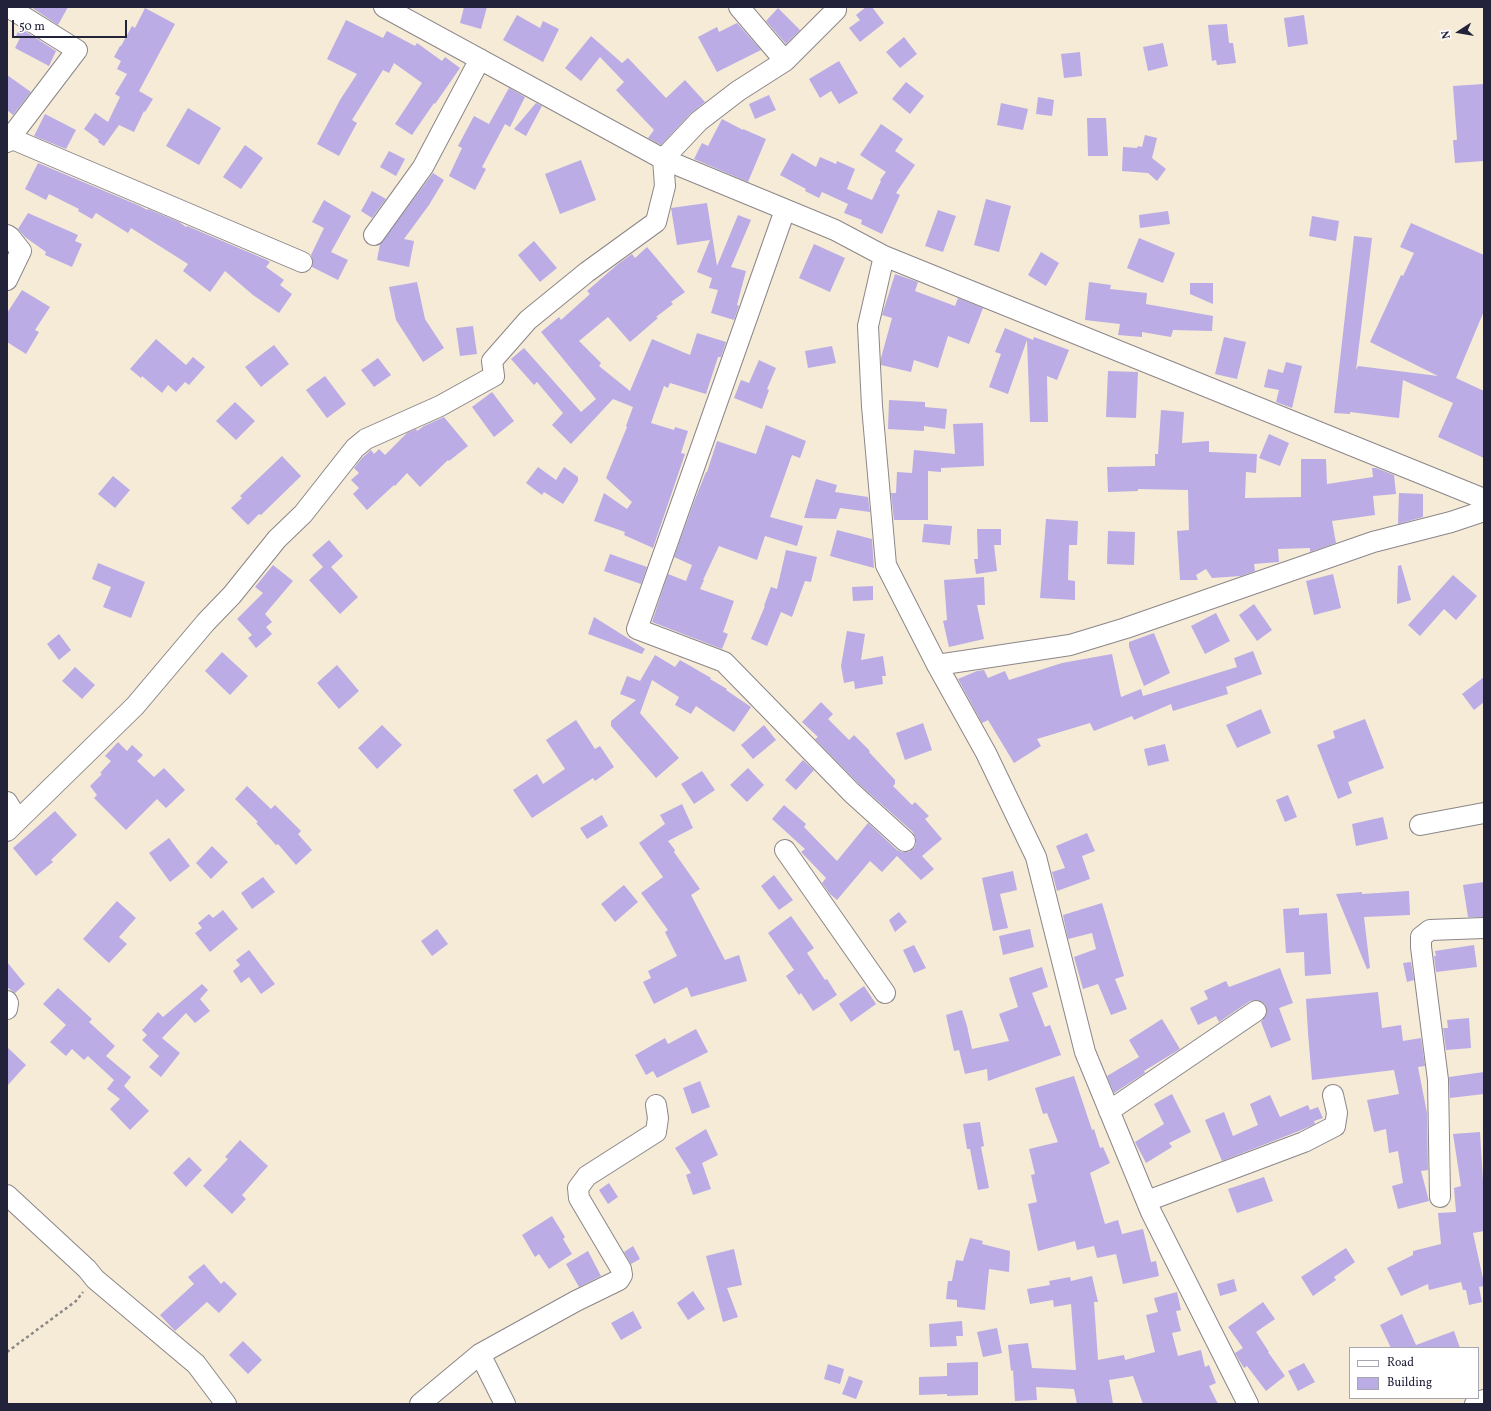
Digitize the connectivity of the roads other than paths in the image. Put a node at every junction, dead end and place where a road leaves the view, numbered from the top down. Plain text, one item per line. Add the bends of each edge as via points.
1 (8, 7) edge
2 (384, 7) edge
3 (739, 7) edge
4 (836, 7) edge
5 (480, 59) junction
6 (785, 61) junction
7 (8, 140) edge
8 (663, 159) junction
9 (785, 210) junction
10 (7, 235) edge
11 (374, 235) dead end
12 (884, 256) junction
13 (302, 262) dead end
14 (7, 280) edge
15 (1484, 499) edge
16 (1484, 511) edge
17 (937, 666) junction
18 (7, 802) edge
19 (1484, 813) edge
20 (12, 825) edge
21 (1420, 825) dead end
22 (905, 841) dead end
23 (785, 850) dead end
24 (1484, 928) edge
25 (885, 993) dead end
26 (7, 1001) edge
27 (7, 1009) edge
28 (1256, 1011) dead end
29 (1333, 1095) dead end
30 (656, 1105) dead end
31 (1110, 1111) junction
32 (7, 1195) edge
33 (1440, 1197) dead end
34 (1147, 1201) junction
35 (480, 1354) junction
36 (1484, 1400) edge
37 (226, 1404) edge
38 (420, 1404) edge
39 (505, 1404) edge
40 (1248, 1404) edge
41 (1475, 1404) edge

1 - 7 street via 77,50
2 - 5 street
3 - 6 street
4 - 6 street via 836,10
5 - 8 street
5 - 11 street via 423,167
6 - 8 street via 699,120
7 - 13 street
8 - 9 street
8 - 20 street via 665,186 656,222 587,272 528,320 492,361 494,376 440,406 366,439 355,448 303,514 277,539 135,706
9 - 12 street via 835,230
9 - 22 street via 637,630 724,662 852,793
10 - 14 street via 21,251
12 - 15 street
12 - 17 street via 868,326 872,406 886,565
16 - 17 street via 1373,542 1070,645
17 - 31 street via 986,753 1036,857 1085,1052
18 - 20 street
19 - 21 street
23 - 25 street
24 - 33 street via 1430,930 1421,936 1438,1080
26 - 27 street
28 - 31 street
29 - 34 street via 1337,1113 1335,1126 1304,1142
30 - 35 street via 656,1132 587,1176 578,1188 579,1198 621,1268 619,1280
31 - 34 street
32 - 37 street via 95,1279 196,1364
34 - 40 street
35 - 38 street
35 - 39 street
36 - 41 street

